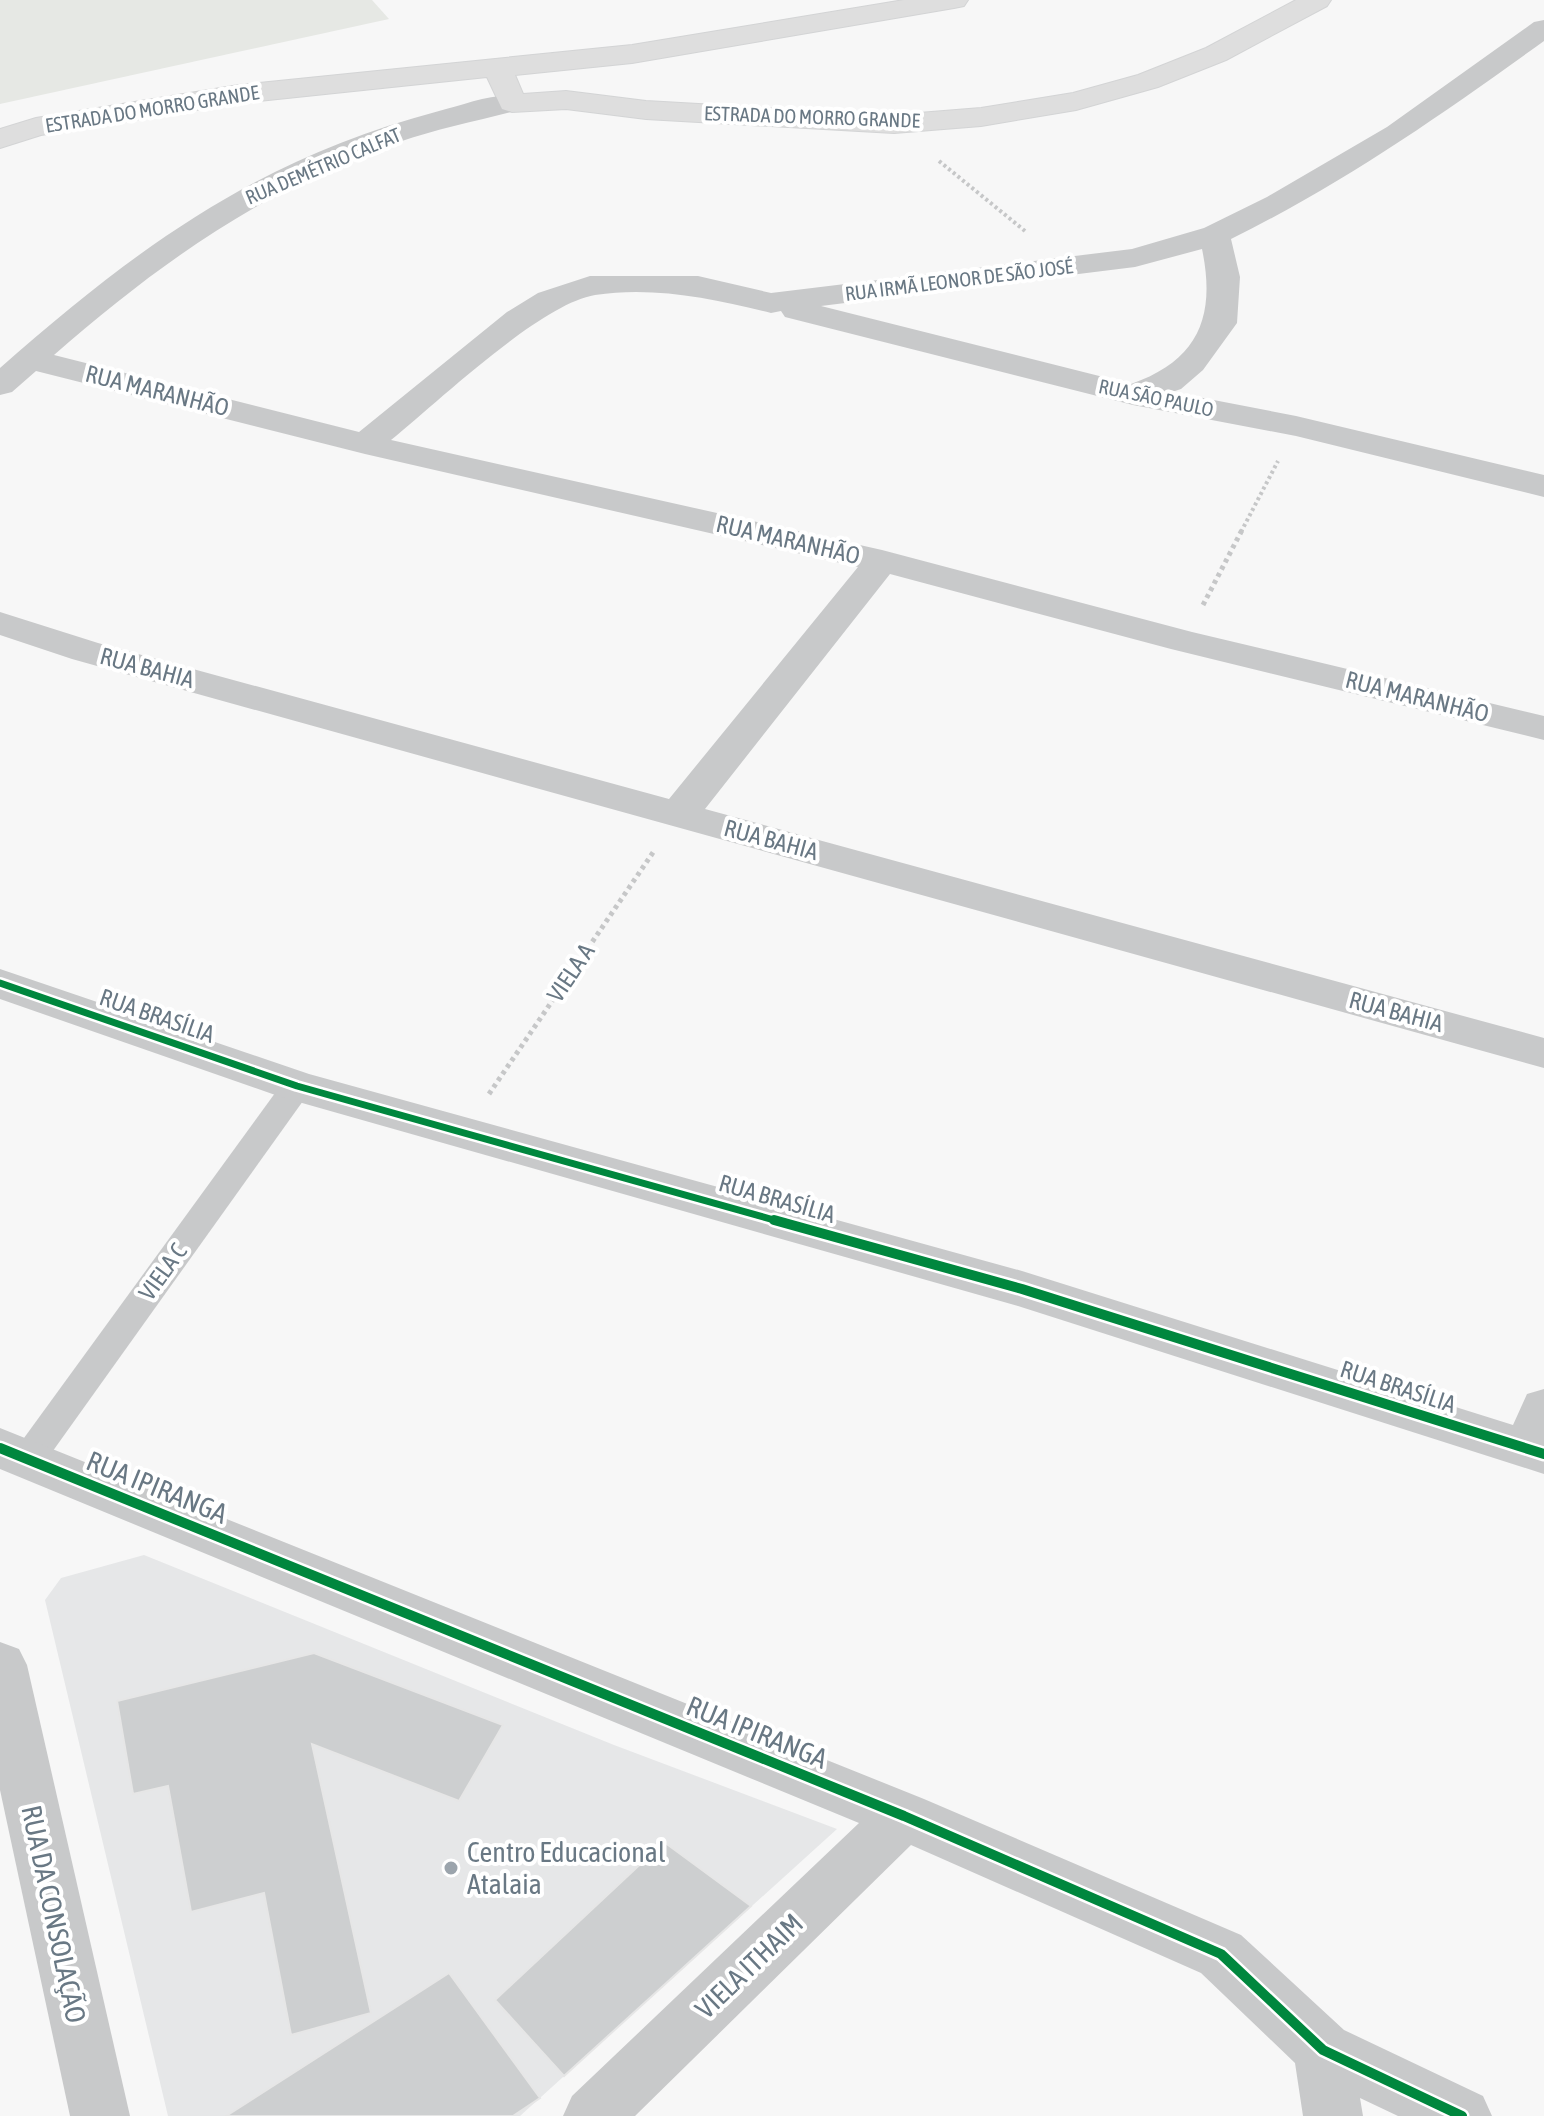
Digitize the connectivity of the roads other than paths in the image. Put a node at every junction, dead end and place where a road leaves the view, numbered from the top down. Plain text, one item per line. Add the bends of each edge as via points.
1 (808, 0) edge
2 (878, 0) edge
3 (954, 0) edge
4 (1317, 0) edge
5 (788, 28) junction
6 (1538, 43) edge
7 (632, 54) junction
8 (498, 69) junction
9 (512, 103) junction
10 (0, 139) edge
11 (1215, 235) junction
12 (771, 303) junction
13 (30, 359) junction
14 (0, 385) edge
15 (1133, 395) junction
16 (365, 444) junction
17 (1544, 486) edge
18 (882, 561) junction
19 (0, 623) edge
20 (1544, 728) edge
21 (678, 815) junction
22 (0, 983) edge
23 (1544, 1053) edge
24 (297, 1086) junction
25 (1539, 1437) edge
26 (14, 1454) edge
27 (0, 1665) edge
28 (904, 1816) junction
29 (1323, 2050) junction
30 (100, 2116) edge
31 (593, 2116) edge
32 (1333, 2116) edge
33 (1462, 2116) edge

1 - 7 street, ESTRADA DO MORRO GRANDE
2 - 5 street, ESTRADA DO MORRO GRANDE
3 - 5 street, ESTRADA DO MORRO GRANDE
4 - 9 street, ESTRADA DO MORRO GRANDE via 1216,54 1148,81 1076,101 981,117 894,124 646,110 566,100
5 - 7 street, ESTRADA DO MORRO GRANDE
6 - 11 street, RUA IRMÃ LEONOR DE SÃO JOSÉ via 1278,204
7 - 8 street, ESTRADA DO MORRO GRANDE
8 - 9 street
8 - 10 street, ESTRADA DO MORRO GRANDE via 239,94 36,127
9 - 13 street, RUA DEMÉTRIO CALFAT via 394,135 256,191 194,229
11 - 12 street, RUA IRMÃ LEONOR DE SÃO JOSÉ via 1135,258
11 - 15 street via 1224,277 1221,323 1169,382
12 - 15 street, RUA SÃO PAULO
12 - 16 street, RUA IRMÃ LEONOR DE SÃO JOSÉ via 698,286 639,284 590,286 549,300
13 - 14 street, RUA DEMÉTRIO CALFAT
13 - 16 street, RUA MARANHÃO
15 - 17 street, RUA SÃO PAULO via 1296,426
16 - 18 street, RUA MARANHÃO
18 - 20 street, RUA MARANHÃO
18 - 21 street
19 - 21 street, RUA BAHIA
21 - 23 street, RUA BAHIA
22 - 24 street, RUA BRASÍLIA
24 - 25 street, RUA BRASÍLIA
24 - 26 lane, VIELA C
26 - 28 street, RUA IPIRANGA
27 - 30 street, RUA DA CONSOLAÇÃO
28 - 29 street, RUA IPIRANGA via 1221,1954
28 - 31 street, VIELA ITHAIM
29 - 32 street
29 - 33 street, RUA IPIRANGA

